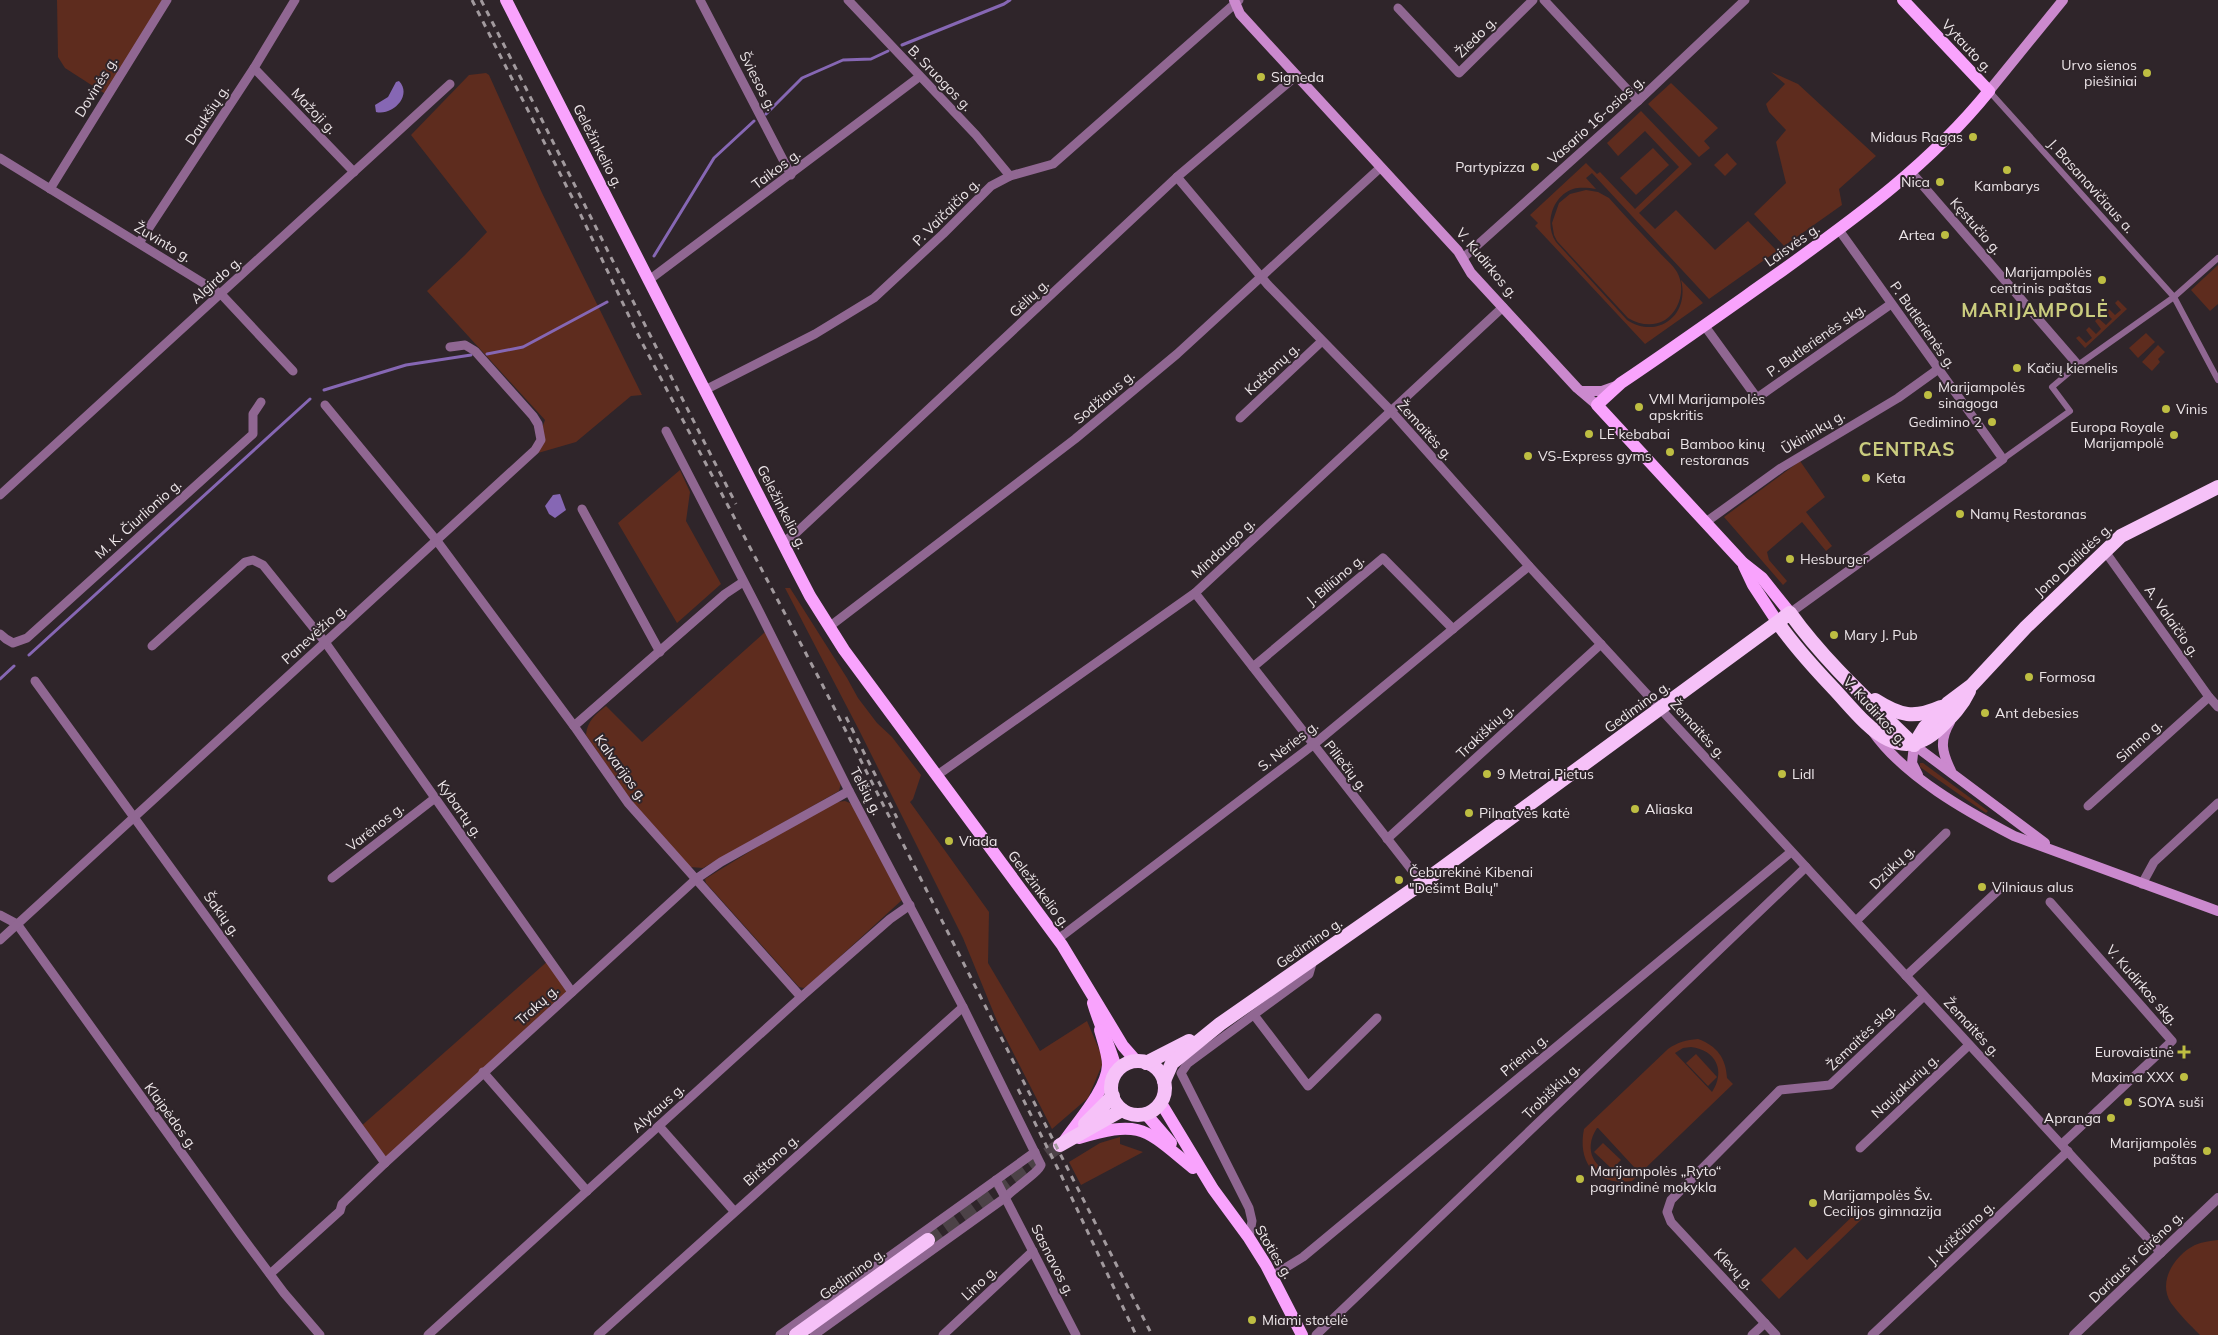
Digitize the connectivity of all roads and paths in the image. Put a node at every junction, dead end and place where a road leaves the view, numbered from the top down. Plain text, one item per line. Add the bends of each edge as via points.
1 (167, 0) edge
2 (296, 0) edge
3 (506, 0) edge
4 (700, 0) edge
5 (848, 0) edge
6 (1532, 0) edge
7 (1544, 0) edge
8 (1745, 0) edge
9 (1904, 0) edge
10 (2063, 0) edge
11 (1236, 1) edge
12 (1398, 8) dead end
13 (254, 68) junction
14 (1296, 76) junction
15 (919, 77) junction
16 (450, 84) dead end
17 (1989, 91) junction
18 (1638, 101) junction
19 (0, 158) edge
20 (1381, 167) junction
21 (354, 172) junction
22 (1912, 173) junction
23 (791, 175) junction
24 (1010, 176) junction
25 (1177, 177) junction
26 (50, 189) junction
27 (1839, 230) junction
28 (139, 244) junction
29 (1463, 258) junction
30 (2218, 258) edge
31 (1262, 275) junction
32 (649, 280) junction
33 (221, 294) junction
34 (2174, 297) junction
35 (1891, 304) junction
36 (1503, 307) junction
37 (1704, 326) junction
38 (1322, 341) junction
39 (450, 347) dead end
40 (2078, 365) junction
41 (1937, 370) junction
42 (293, 372) dead end
43 (2218, 380) edge
44 (1617, 386) junction
45 (705, 390) junction
46 (1581, 391) junction
47 (261, 402) dead end
48 (325, 405) dead end
49 (1597, 405) junction
50 (1391, 411) junction
51 (1240, 418) dead end
52 (666, 431) dead end
53 (2002, 459) junction
54 (2218, 487) edge
55 (0, 495) edge
56 (582, 509) dead end
57 (1706, 522) junction
58 (437, 541) junction
59 (783, 542) junction
60 (2104, 550) junction
61 (1743, 563) junction
62 (1529, 566) junction
63 (743, 582) junction
64 (1195, 592) junction
65 (1790, 613) junction
66 (1778, 623) junction
67 (828, 627) junction
68 (1453, 629) junction
69 (0, 634) edge
70 (325, 642) junction
71 (1601, 644) junction
72 (152, 646) dead end
73 (660, 652) junction
74 (1253, 667) junction
75 (35, 681) dead end
76 (1852, 684) junction
77 (2209, 697) junction
78 (1953, 707) junction
79 (2218, 707) edge
80 (1661, 709) junction
81 (574, 726) junction
82 (1871, 729) junction
83 (1313, 745) junction
84 (1914, 745) junction
85 (1953, 774) junction
86 (936, 776) junction
87 (1918, 776) junction
88 (849, 791) junction
89 (435, 798) junction
90 (2218, 803) edge
91 (2088, 806) dead end
92 (134, 816) junction
93 (1946, 833) dead end
94 (1387, 839) junction
95 (2052, 848) junction
96 (1792, 852) junction
97 (1806, 867) junction
98 (332, 878) dead end
99 (696, 879) junction
100 (1422, 883) junction
101 (2142, 884) junction
102 (2003, 886) dead end
103 (2050, 902) dead end
104 (910, 905) junction
105 (2218, 911) edge
106 (0, 915) edge
107 (1856, 921) junction
108 (17, 924) junction
109 (1058, 939) junction
110 (0, 940) edge
111 (1313, 960) junction
112 (1906, 976) junction
113 (1089, 991) junction
114 (572, 992) junction
115 (1924, 996) junction
116 (802, 997) junction
117 (963, 1007) junction
118 (1254, 1015) junction
119 (1377, 1018) dead end
120 (1220, 1024) junction
121 (1100, 1030) junction
122 (1969, 1045) junction
123 (1142, 1062) junction
124 (483, 1072) junction
125 (1117, 1072) junction
126 (1164, 1081) junction
127 (1113, 1096) junction
128 (1161, 1103) junction
129 (1122, 1110) junction
130 (1146, 1114) junction
131 (659, 1126) junction
132 (1075, 1134) junction
133 (1061, 1144) junction
134 (2065, 1147) junction
135 (1860, 1148) dead end
136 (1035, 1152) junction
137 (384, 1163) junction
138 (1193, 1168) junction
139 (996, 1180) junction
140 (1213, 1189) junction
141 (586, 1191) junction
142 (1006, 1196) junction
143 (2218, 1198) edge
144 (734, 1211) junction
145 (1671, 1222) joint
146 (1249, 1238) junction
147 (928, 1240) tunnel mouth
148 (1033, 1251) junction
149 (2161, 1253) junction
150 (270, 1274) junction
151 (1272, 1276) junction
152 (1765, 1323) junction
153 (320, 1335) edge
154 (428, 1335) edge
155 (598, 1335) edge
156 (780, 1335) edge
157 (796, 1335) edge
158 (814, 1335) edge
159 (943, 1335) edge
160 (1076, 1335) edge
161 (1302, 1335) edge
162 (1316, 1335) edge
163 (1752, 1335) edge
164 (1776, 1335) edge
165 (1872, 1335) edge
166 (2074, 1335) edge

1 - 26 street, Dovinės g.
2 - 13 street, Daukšių g.
3 - 32 main road, Geležinkelio g.
4 - 23 street, Šviesos g.
5 - 15 street, B. Sruogos g.
6 - 12 street, Žiedo g. via 1459,73
7 - 18 street
8 - 18 street, Vasario 16-osios g.
9 - 17 main road, Vytauto g.
10 - 17 main road
11 - 14 main road, V. Kudirkos g. via 1240,14
11 - 24 street, P. Vaičaičio g. via 1053,164
13 - 21 street, Mažoji g.
13 - 28 street, Daukšių g.
14 - 20 main road, V. Kudirkos g.
14 - 25 street, Gėlių g.
15 - 23 street, Taikos g.
15 - 24 street, B. Sruogos g. via 976,135
16 - 21 street, Algirdo g.
17 - 22 main road, Laisvės g.
17 - 34 street, J. Basanavičiaus a.
18 - 29 street, Vasario 16-osios g.
19 - 26 street, Žuvinto g.
20 - 29 main road, V. Kudirkos g.
20 - 31 street, Sodžiaus g.
21 - 33 street, Algirdo g.
22 - 27 main road, Laisvės g.
22 - 40 street, Kęstučio g.
23 - 32 street, Taikos g.
24 - 45 street, P. Vaičaičio g. via 991,186 874,298 821,331
25 - 31 street, Žemaitės g.
25 - 59 street, Gėlių g. via 796,534
26 - 28 street, Žuvinto g.
27 - 35 street, P. Butlerienės g.
27 - 37 main road, Laisvės g.
28 - 33 street, Žuvinto g.
29 - 36 main road, V. Kudirkos g. via 1471,273
30 - 34 street
31 - 38 street, Žemaitės g.
31 - 67 street, Sodžiaus g. via 1177,354 1075,439
32 - 45 main road, Geležinkelio g.
33 - 42 street, Žuvinto g.
33 - 55 street, Algirdo g.
34 - 40 street
34 - 43 street, J. Basanavičiaus a.
35 - 37 street, P. Butlerienės skg. via 1757,398
35 - 41 street, P. Butlerienės g.
36 - 46 main road, V. Kudirkos g.
36 - 50 street, Mindaugo g.
37 - 44 main road, Laisvės g.
38 - 50 street, Žemaitės g.
38 - 51 street, Kaštonų g.
39 - 58 street, Panevėžio g. via 465,345 475,351 538,424 541,440 535,450
40 - 53 street, Gedimino g. via 2052,387 2070,411
41 - 53 street, P. Butlerienės g.
41 - 57 street, Ūkininkų g. via 1898,398 1780,468
44 - 46 main road via 1602,391
44 - 49 main road, Laisvės g.
45 - 59 main road, Geležinkelio g.
46 - 49 main road, V. Kudirkos g.
47 - 69 street, M. K. Čiurlionio g. via 253,414 253,434 27,638 13,643
48 - 58 street
49 - 57 main road, V. Kudirkos g.
50 - 62 street, Žemaitės g.
50 - 64 street, Mindaugo g.
52 - 63 street, Telšių g.
53 - 65 street, Gedimino g.
54 - 60 highway, Jono Dailidės g. via 2120,536
56 - 73 street
57 - 61 main road, V. Kudirkos g.
58 - 70 street, Panevėžio g.
58 - 81 street, Kalvarijos g.
59 - 67 main road, Geležinkelio g.
60 - 77 street, A. Valaičio g.
60 - 78 highway, Jono Dailidės g. via 2026,627
61 - 65 main road, V. Kudirkos g. via 1762,578
61 - 66 main road, V. Kudirkos g.
62 - 68 street, S. Nėries g.
62 - 71 street, Žemaitės g.
63 - 73 street
63 - 88 street, Telšių g.
64 - 74 street, Piliečių g.
64 - 86 street, Mindaugo g.
65 - 66 highway, Gedimino g.
65 - 76 highway
66 - 80 highway, Gedimino g.
66 - 82 highway, V. Kudirkos g. via 1797,649
67 - 86 main road, Geležinkelio g.
68 - 74 street, J. Biliūno g. via 1383,558
68 - 83 street, S. Nėries g.
70 - 72 street, Kybartų g. via 263,565 253,560 245,562
70 - 89 street, Kybartų g.
70 - 92 street, Panevėžio g.
71 - 80 street, Žemaitės g.
71 - 94 street, Trakiškių g.
73 - 81 street
74 - 83 street, Piliečių g.
75 - 92 street, Šakių g.
76 - 78 highway via 1882,704 1908,715
76 - 84 highway
77 - 79 street, A. Valaičio g.
77 - 91 street, Simno g.
78 - 84 highway via 1924,727
78 - 85 main road via 1942,748
80 - 96 street, Žemaitės g.
80 - 100 highway, Gedimino g.
81 - 99 street, Kalvarijos g. via 628,803
82 - 84 highway via 1890,741
82 - 87 main road, V. Kudirkos g. via 1883,746
83 - 94 street, Piliečių g.
83 - 109 street, S. Nėries g.
84 - 85 main road, V. Kudirkos g.
84 - 87 main road via 1912,763
85 - 95 main road, V. Kudirkos g.
86 - 109 main road, Geležinkelio g.
87 - 95 main road, V. Kudirkos g. via 2014,836
88 - 99 street, Trakų g.
88 - 104 street, Telšių g.
89 - 98 street, Varėnos g.
89 - 114 street, Kybartų g.
90 - 101 street via 2154,862
92 - 108 street, Panevėžio g.
92 - 137 street, Šakių g.
93 - 107 street, Dzūkų g.
94 - 100 street, Piliečių g.
95 - 101 main road, V. Kudirkos g.
96 - 97 street, Žemaitės g.
96 - 151 street, Prienų g. via 1303,1257
97 - 107 street, Žemaitės g.
97 - 162 street, Trobiškių g.
99 - 114 street, Trakų g.
99 - 116 street, Kalvarijos g.
100 - 111 highway, Gedimino g.
101 - 105 main road, V. Kudirkos g.
102 - 112 street
103 - 134 street, V. Kudirkos skg. via 2172,1041
104 - 116 street, Alytaus g.
104 - 117 street, Telšių g.
106 - 108 street, Klaipėdos g.
107 - 112 street, Žemaitės g.
108 - 110 street, Panevėžio g.
108 - 150 street, Klaipėdos g.
109 - 113 main road, Geležinkelio g.
111 - 118 street via 1309,974
111 - 120 highway, Gedimino g.
112 - 115 street, Žemaitės g.
113 - 121 main road, Geležinkelio g.
113 - 123 main road, Geležinkelio g. via 1123,1046
114 - 124 street, Trakų g.
115 - 122 street, Žemaitės g.
115 - 145 street, Žemaitės skg. via 1830,1085 1780,1090 1671,1200 1667,1212
116 - 131 street, Alytaus g.
117 - 136 street, Telšių g.
117 - 144 street, Birštono g.
118 - 119 street via 1308,1086
118 - 146 street via 1188,1063 1180,1073 1249,1208 1252,1221
120 - 123 highway, Gedimino g. via 1166,1054
120 - 126 highway, Gedimino g. via 1172,1063
121 - 125 main road, Geležinkelio g.
121 - 133 main road via 1107,1072 1101,1088
122 - 134 street, Žemaitės g.
122 - 135 street, Naujakurių g.
123 - 125 highway via 1130,1063
123 - 126 highway via 1154,1066
124 - 137 street, Trakų g.
124 - 141 street
125 - 127 highway
126 - 128 highway
127 - 129 highway
127 - 132 highway
128 - 130 highway
128 - 140 main road, Stoties g.
129 - 130 highway via 1130,1114
129 - 132 highway
130 - 138 main road, Stoties g.
131 - 141 street, Alytaus g.
131 - 144 street
132 - 133 highway
133 - 138 main road via 1110,1129 1134,1128 1150,1135
134 - 149 street, Žemaitės g.
134 - 165 street, J. Kriščiūno g.
136 - 139 street
136 - 142 street, Telšių g. via 1040,1169
137 - 150 street, Trakų g. via 342,1204 340,1211
138 - 140 main road, Stoties g.
139 - 142 street, Sasnavos g.
139 - 156 street
140 - 146 main road, Stoties g.
141 - 154 street, Alytaus g.
142 - 148 street, Sasnavos g.
142 - 158 street
143 - 149 street, Dariaus ir Girėno g.
144 - 155 street, Birštono g.
145 - 152 street, Klevų g.
146 - 151 main road, Stoties g.
147 - 157 highway, Gedimino g.
148 - 159 street, Lino g.
148 - 160 street, Sasnavos g.
149 - 166 street, Dariaus ir Girėno g.
150 - 153 street, Klaipėdos g.
151 - 161 main road, Stoties g.
152 - 163 street
152 - 164 street, Klevų g.

